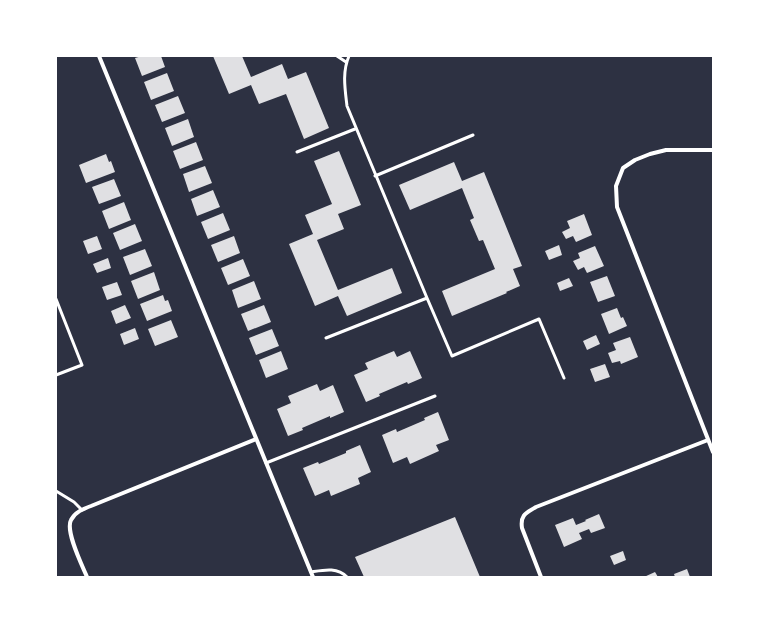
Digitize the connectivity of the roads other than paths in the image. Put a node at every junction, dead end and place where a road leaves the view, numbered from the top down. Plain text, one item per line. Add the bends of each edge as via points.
1 (98, 56) edge
2 (338, 56) edge
3 (349, 56) edge
4 (346, 62) junction
5 (355, 128) junction
6 (473, 135) dead end
7 (713, 150) edge
8 (297, 152) dead end
9 (375, 176) junction
10 (426, 298) junction
11 (56, 299) edge
12 (326, 338) dead end
13 (56, 374) edge
14 (564, 378) dead end
15 (435, 396) dead end
16 (256, 439) junction
17 (708, 440) junction
18 (713, 452) edge
19 (266, 463) junction
20 (56, 491) edge
21 (82, 510) junction
22 (311, 572) junction
23 (87, 577) edge
24 (313, 577) edge
25 (347, 577) edge
26 (541, 577) edge

1 - 16 street
2 - 4 lane
3 - 4 lane
4 - 5 lane via 344,82 347,106
5 - 8 lane
5 - 9 lane
6 - 9 lane
7 - 17 street via 666,150 650,154 623,168 616,186 617,207
9 - 10 lane
10 - 12 lane
10 - 14 lane via 452,356 539,319
11 - 13 lane via 82,365
15 - 19 lane
16 - 19 street
16 - 21 street
17 - 18 street
17 - 26 street via 536,507 523,516 523,532
19 - 22 street
20 - 21 lane
21 - 23 street via 71,519 69,528
22 - 24 street
22 - 25 lane via 334,570

